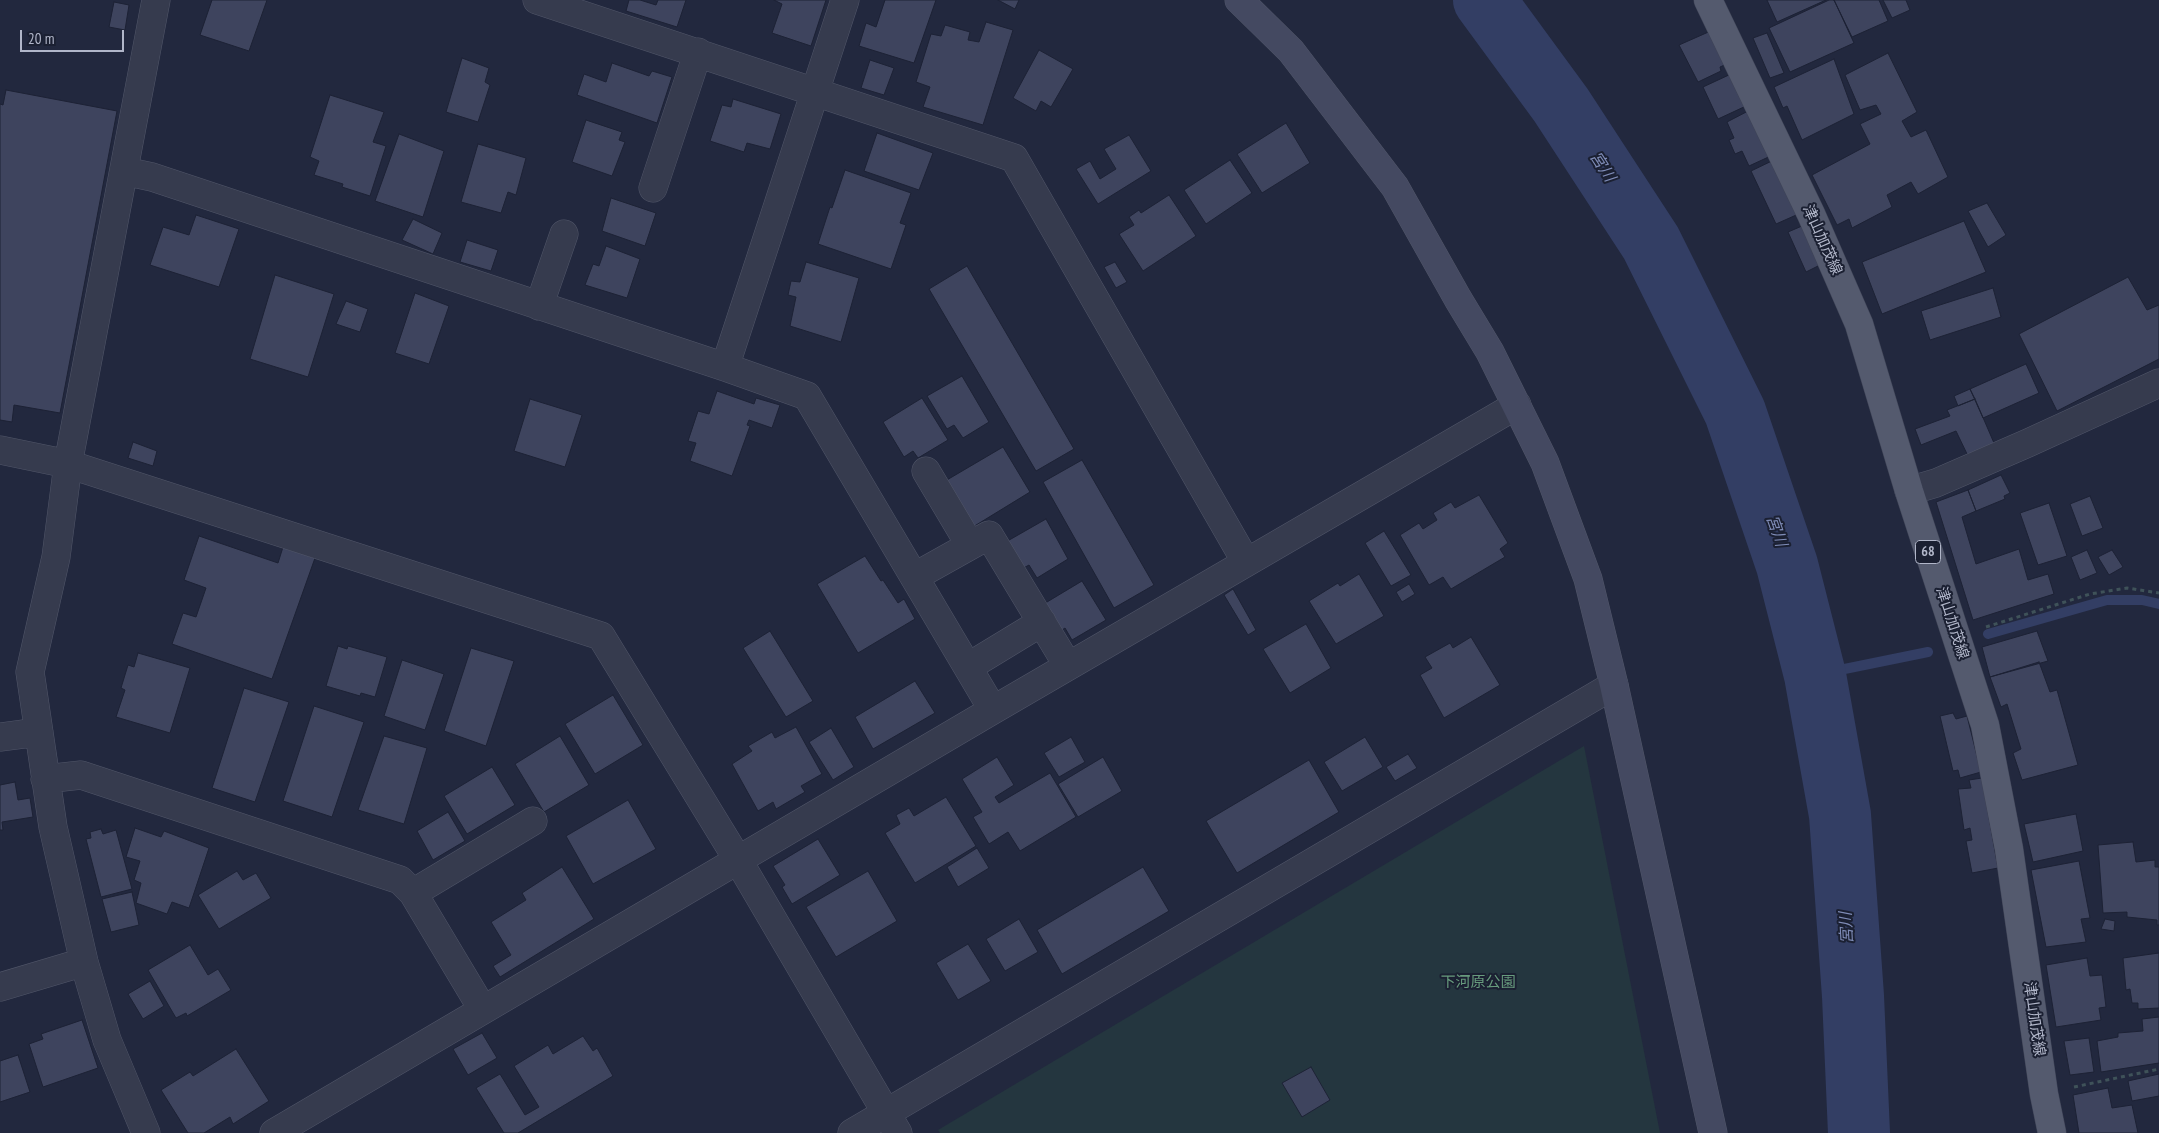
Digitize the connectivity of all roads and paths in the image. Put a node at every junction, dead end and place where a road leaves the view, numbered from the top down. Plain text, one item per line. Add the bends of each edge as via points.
1 (156, 0) edge
2 (537, 0) edge
3 (845, 0) edge
4 (1239, 0) edge
5 (1708, 0) edge
6 (698, 52) junction
7 (815, 91) junction
8 (124, 171) junction
9 (653, 188) dead end
10 (564, 234) dead end
11 (539, 306) junction
12 (725, 367) junction
13 (2159, 383) edge
14 (1517, 405) junction
15 (0, 450) edge
16 (68, 464) junction
17 (926, 471) dead end
18 (1909, 491) junction
19 (970, 545) junction
20 (1246, 562) junction
21 (914, 577) junction
22 (2159, 593) edge
23 (1042, 622) junction
24 (1956, 637) junction
25 (1068, 666) junction
26 (968, 667) junction
27 (1614, 685) junction
28 (994, 710) junction
29 (39, 732) junction
30 (0, 737) edge
31 (45, 779) junction
32 (533, 821) dead end
33 (738, 860) junction
34 (413, 893) junction
35 (84, 962) junction
36 (0, 987) edge
37 (483, 1010) junction
38 (2159, 1070) edge
39 (2044, 1094) junction
40 (892, 1123) edge
41 (146, 1133) edge
42 (274, 1133) edge
43 (852, 1133) edge
44 (1713, 1133) edge
45 (2052, 1133) edge

1 - 8 street
2 - 6 street
3 - 7 street
4 - 14 street via 1291,51 1395,187
5 - 18 main road, 津山加茂線 / 68 via 1860,324
6 - 7 street
6 - 9 street
7 - 12 street
7 - 20 street via 1014,158
8 - 11 street via 152,177
8 - 16 street
10 - 11 street
11 - 12 street
12 - 21 street via 807,396
13 - 18 street via 2020,447 1936,483
14 - 20 street
14 - 27 street via 1546,463 1588,579
15 - 16 street
16 - 29 street via 56,558 30,672
16 - 33 street via 601,636
17 - 19 street
18 - 24 main road, 津山加茂線 / 68
19 - 21 street
19 - 23 street via 989,535
20 - 25 street
21 - 26 street
22 - 24 path via 2127,588 2090,594
23 - 25 street
23 - 26 street
24 - 39 main road, 津山加茂線 / 68 via 1985,725 2007,839
25 - 28 street
26 - 28 street
27 - 40 street
27 - 44 street
28 - 33 street
29 - 30 street
29 - 31 street
31 - 34 street via 81,775 400,880
31 - 35 street
32 - 34 street
33 - 37 street
33 - 40 street
34 - 37 street
35 - 36 street
35 - 41 street via 107,1040
37 - 42 street
38 - 39 path
39 - 45 main road, 津山加茂線 / 68
40 - 43 street

